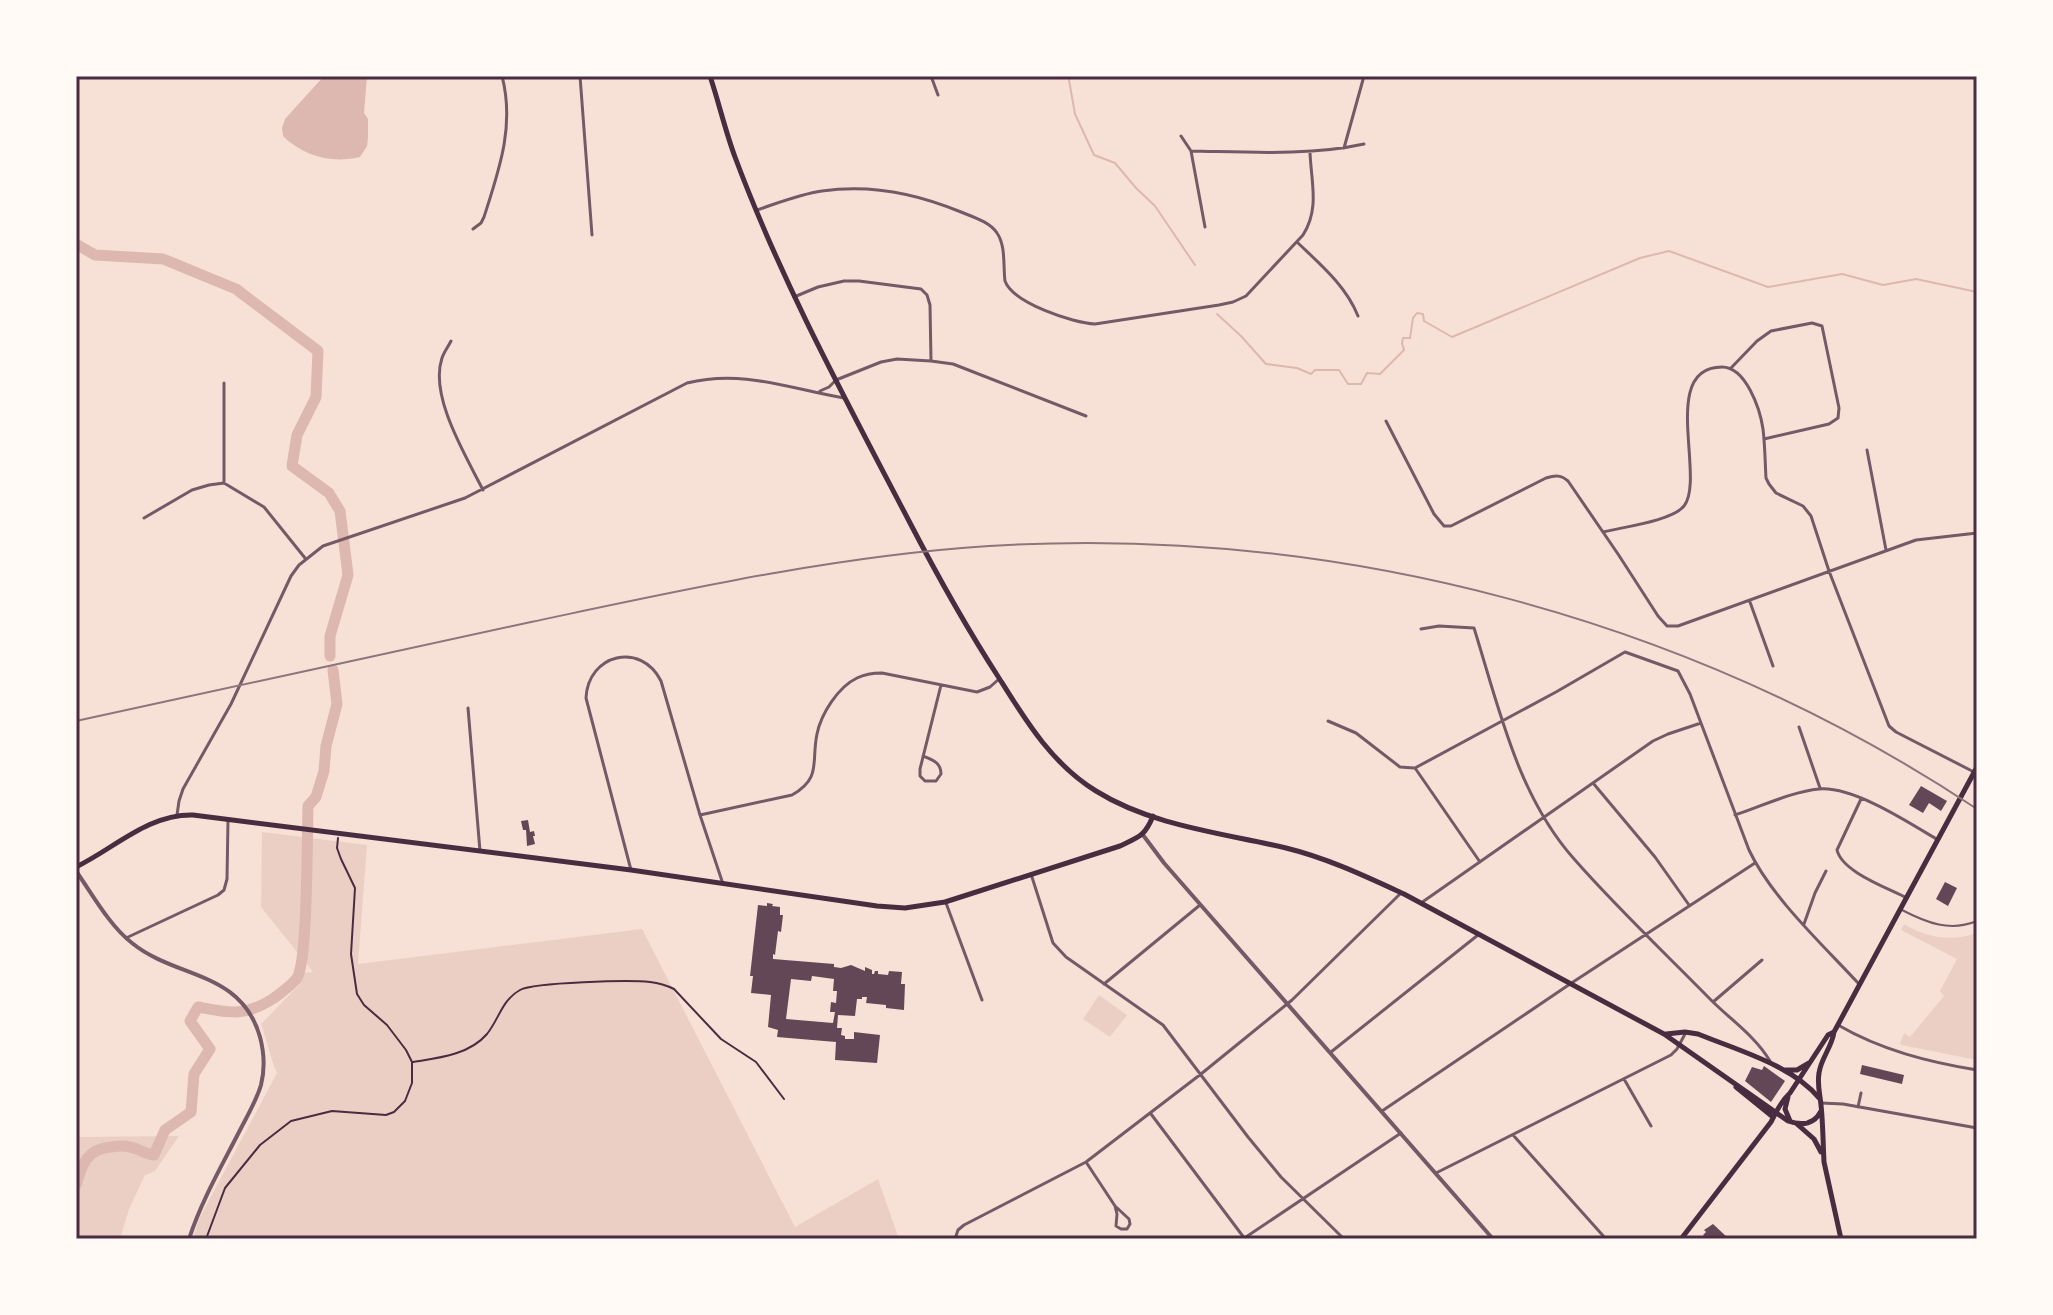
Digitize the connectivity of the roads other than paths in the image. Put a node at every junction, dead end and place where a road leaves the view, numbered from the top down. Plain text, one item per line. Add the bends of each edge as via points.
1 (502, 76) edge
2 (580, 76) edge
3 (710, 76) edge
4 (931, 76) edge
5 (1364, 76) edge
6 (938, 95) dead end
7 (1181, 136) dead end
8 (1364, 144) dead end
9 (1344, 148) junction
10 (1191, 151) junction
11 (1310, 152) junction
12 (756, 210) junction
13 (1205, 227) dead end
14 (473, 229) dead end
15 (592, 235) dead end
16 (1297, 242) junction
17 (794, 297) junction
18 (1358, 316) dead end
19 (451, 341) dead end
20 (931, 361) junction
21 (1731, 368) junction
22 (836, 380) junction
23 (224, 383) dead end
24 (817, 392) junction
25 (844, 398) junction
26 (1086, 416) dead end
27 (1386, 421) dead end
28 (1764, 439) junction
29 (1867, 450) dead end
30 (224, 483) junction
31 (483, 490) junction
32 (144, 518) dead end
33 (1603, 532) junction
34 (1977, 533) edge
35 (1886, 550) junction
36 (306, 558) junction
37 (1829, 571) junction
38 (1749, 600) junction
39 (1421, 629) dead end
40 (1773, 666) dead end
41 (999, 679) junction
42 (941, 685) junction
43 (468, 708) dead end
44 (1503, 720) junction
45 (1328, 721) dead end
46 (1701, 723) junction
47 (1799, 727) dead end
48 (923, 756) junction
49 (1415, 768) junction
50 (1976, 770) edge
51 (1593, 783) junction
52 (1820, 788) junction
53 (1861, 799) junction
54 (177, 815) junction
55 (700, 815) junction
56 (1735, 815) junction
57 (1153, 816) junction
58 (1543, 817) junction
59 (228, 818) junction
60 (1143, 835) junction
61 (1938, 840) junction
62 (480, 851) junction
63 (1480, 862) junction
64 (1755, 863) junction
65 (76, 869) edge
66 (631, 870) junction
67 (1826, 871) dead end
68 (1031, 874) junction
69 (723, 884) junction
70 (1402, 893) junction
71 (1907, 898) junction
72 (945, 902) junction
73 (1421, 903) junction
74 (1201, 904) junction
75 (1689, 905) junction
76 (1901, 909) junction
77 (1977, 921) edge
78 (1804, 924) junction
79 (1646, 934) junction
80 (1479, 935) junction
81 (126, 938) junction
82 (1762, 960) dead end
83 (1104, 984) junction
84 (1570, 984) junction
85 (1860, 986) junction
86 (982, 1000) dead end
87 (1713, 1002) junction
88 (1288, 1003) junction
89 (1838, 1025) junction
90 (1685, 1032) junction
91 (1834, 1032) junction
92 (1664, 1034) junction
93 (1680, 1045) junction
94 (1331, 1052) junction
95 (1810, 1063) junction
96 (1772, 1064) junction
97 (1783, 1070) junction
98 (1977, 1070) edge
99 (1201, 1074) junction
100 (1624, 1079) junction
101 (1799, 1081) junction
102 (1809, 1089) junction
103 (1861, 1093) dead end
104 (1789, 1095) junction
105 (1820, 1101) junction
106 (1858, 1107) junction
107 (1382, 1111) junction
108 (1821, 1111) junction
109 (1150, 1113) junction
110 (1774, 1116) junction
111 (1794, 1123) junction
112 (1651, 1126) dead end
113 (1977, 1128) edge
114 (1401, 1133) junction
115 (1513, 1135) junction
116 (1086, 1162) junction
117 (1824, 1162) junction
118 (1436, 1173) junction
119 (1302, 1199) junction
120 (1115, 1206) junction
121 (1685, 1238) edge
122 (189, 1239) edge
123 (955, 1239) edge
124 (1244, 1239) edge
125 (1344, 1239) edge
126 (1493, 1239) edge
127 (1606, 1239) edge
128 (1841, 1239) edge

1 - 14 street via 508,103 504,144 484,217
2 - 15 street
3 - 12 main road
4 - 6 street
5 - 9 street
7 - 10 street
8 - 9 street
9 - 11 street
10 - 11 street
10 - 13 street
11 - 16 street via 1313,210
12 - 16 street via 834,190 931,200 996,230 1005,281 1016,295 1095,324 1233,302 1256,287
12 - 17 main road
16 - 18 street via 1339,283
17 - 20 street via 844,281 921,289 930,305
17 - 22 main road
19 - 31 street via 440,362 441,392
20 - 22 street via 889,360
20 - 26 street via 953,364
21 - 28 street via 1738,371 1756,404
21 - 28 street via 1766,333 1812,323 1822,326 1838,418
21 - 33 street via 1706,371 1690,392 1684,506 1664,517
22 - 24 street
22 - 25 main road
23 - 30 street
24 - 25 street
24 - 31 street via 742,378 687,383
25 - 41 main road via 956,611
27 - 33 street via 1433,512 1446,526 1559,476
28 - 37 street via 1769,484 1807,509
29 - 35 street
30 - 32 street via 192,490
30 - 36 street via 264,507
31 - 36 street via 323,546
33 - 38 street via 1666,626
34 - 35 street via 1916,540
35 - 37 street
36 - 54 street via 291,576 231,704 183,789
37 - 38 street
37 - 50 street via 1889,726
38 - 40 street
39 - 44 street via 1474,628
41 - 42 street via 977,692
41 - 57 main road via 1066,769 1112,801
42 - 48 street
42 - 55 street via 882,673 855,679 821,722 812,777 804,788
43 - 62 street
44 - 46 street via 1625,652 1678,671
44 - 49 street
44 - 58 street
45 - 49 street via 1356,733 1400,767
46 - 51 street via 1653,741
46 - 56 street
47 - 52 street
48 - 48 street via 920,776 934,782 940,767
49 - 63 street
50 - 61 main road
51 - 58 street
51 - 75 street
52 - 53 street
52 - 56 street
53 - 61 street
53 - 71 street via 1837,850 1839,858
54 - 59 main road
54 - 65 main road via 153,822
55 - 66 street via 659,676 636,658 606,662 591,676 586,698
55 - 69 street
56 - 64 street
57 - 60 main road
57 - 70 main road via 1314,856
58 - 63 street
58 - 79 street via 1574,859
59 - 62 main road
59 - 81 street via 224,890
60 - 68 main road
60 - 74 street
61 - 71 main road
62 - 66 main road
63 - 73 street
64 - 75 street
64 - 78 street
65 - 81 street
66 - 69 main road
67 - 78 street
68 - 72 main road
68 - 83 street via 1053,943
69 - 72 main road via 891,907
70 - 73 main road
70 - 88 street
71 - 76 main road
72 - 86 street
73 - 80 main road
74 - 83 street
74 - 88 street
75 - 79 street
76 - 77 lane via 1947,927
76 - 85 main road
78 - 85 street
79 - 84 street
79 - 87 street
80 - 84 main road
80 - 94 street
81 - 122 street via 146,953 231,992 254,1022 263,1050 260,1088
82 - 87 street
83 - 99 street via 1163,1025
84 - 92 main road
84 - 107 street
85 - 89 main road
87 - 96 street
88 - 94 street
88 - 99 street
89 - 91 main road
89 - 98 street via 1902,1053
90 - 92 main road
90 - 93 street
90 - 96 main road
91 - 95 main road
91 - 105 main road via 1822,1058
92 - 93 main road
93 - 100 street
93 - 110 main road
94 - 107 street
95 - 97 main road
95 - 101 main road
96 - 97 main road
97 - 101 main road
99 - 109 street
99 - 119 street
100 - 112 street
100 - 115 street
101 - 102 main road
101 - 104 main road
102 - 104 main road
102 - 105 main road
103 - 106 street
104 - 110 main road
104 - 111 main road via 1785,1109
105 - 106 street
105 - 108 main road
106 - 113 street
107 - 114 street
108 - 111 main road via 1814,1121
108 - 117 main road
109 - 116 street
109 - 124 street
110 - 111 main road
110 - 121 main road
111 - 117 main road via 1816,1143
114 - 118 street
114 - 119 street
115 - 118 street
115 - 127 street
116 - 120 street
116 - 123 street via 962,1226
117 - 128 main road
118 - 126 street
119 - 124 street
119 - 125 street
120 - 120 street via 1116,1226 1127,1229 1129,1219

